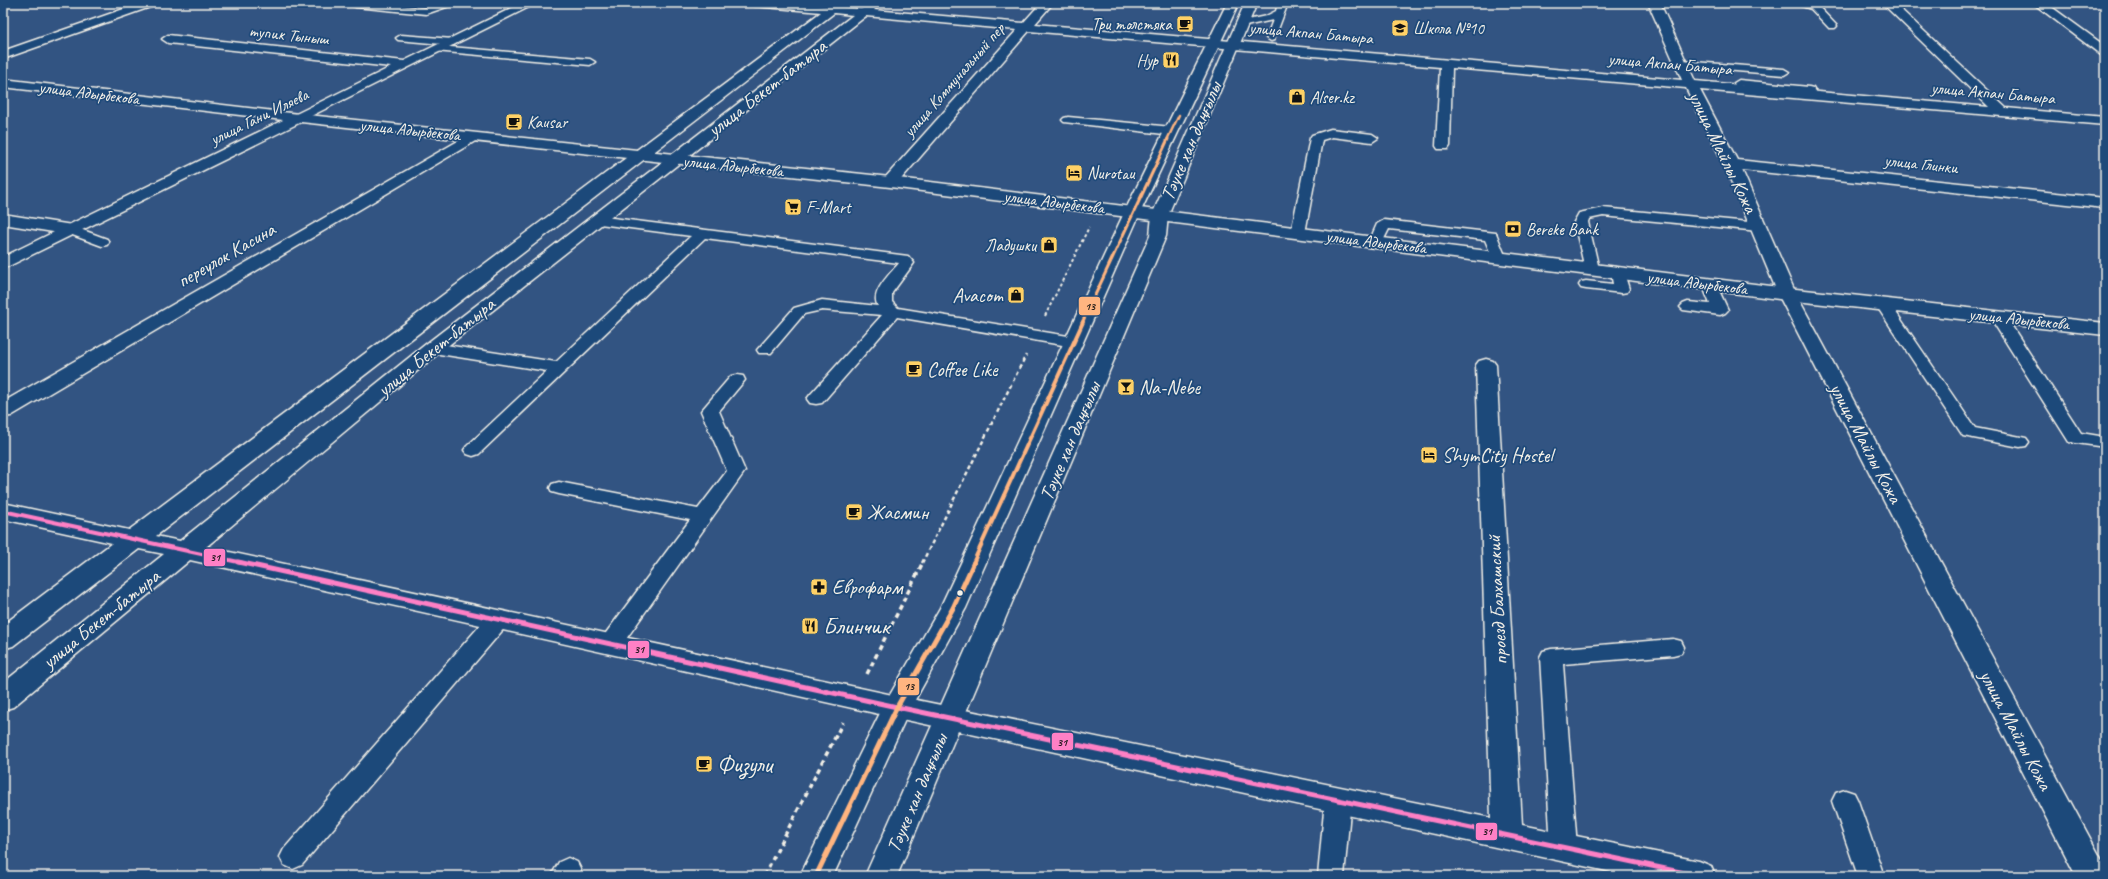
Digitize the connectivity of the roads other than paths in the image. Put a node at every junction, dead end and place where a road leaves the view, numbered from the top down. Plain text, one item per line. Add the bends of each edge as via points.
1 (152, 3) edge
2 (453, 3) edge
3 (531, 3) edge
4 (754, 3) edge
5 (1047, 3) edge
6 (1233, 3) edge
7 (1251, 3) edge
8 (1284, 3) edge
9 (1654, 3) edge
10 (1798, 3) edge
11 (1888, 3) edge
12 (2039, 3) edge
13 (356, 4) dead end
14 (836, 6) edge
15 (870, 8) edge
16 (1280, 13) junction
17 (1241, 24) junction
18 (1025, 26) junction
19 (1832, 26) dead end
20 (401, 38) dead end
21 (1271, 38) dead end
22 (168, 39) dead end
23 (453, 42) junction
24 (1223, 43) junction
25 (439, 49) junction
26 (2105, 52) edge
27 (3, 55) edge
28 (590, 62) dead end
29 (1446, 63) junction
30 (1681, 64) junction
31 (406, 65) junction
32 (1784, 72) dead end
33 (3, 83) edge
34 (1739, 83) dead end
35 (1690, 84) junction
36 (1812, 95) junction
37 (2002, 112) junction
38 (299, 118) junction
39 (1068, 120) dead end
40 (2105, 121) edge
41 (1172, 131) junction
42 (472, 137) junction
43 (1372, 138) dead end
44 (1443, 146) dead end
45 (640, 156) junction
46 (673, 160) junction
47 (1732, 164) junction
48 (890, 182) junction
49 (2105, 203) edge
50 (1132, 213) junction
51 (1160, 215) junction
52 (3, 219) edge
53 (597, 220) junction
54 (1759, 227) junction
55 (72, 230) junction
56 (702, 233) junction
57 (1298, 233) junction
58 (102, 242) dead end
59 (3, 264) edge
60 (1592, 270) junction
61 (1618, 273) junction
62 (1710, 284) junction
63 (1586, 285) dead end
64 (1788, 294) junction
65 (1884, 304) junction
66 (1688, 307) dead end
67 (893, 312) junction
68 (1998, 317) junction
69 (2105, 328) edge
70 (1074, 342) junction
71 (433, 348) junction
72 (765, 350) dead end
73 (1486, 365) dead end
74 (560, 368) junction
75 (737, 380) dead end
76 (816, 399) dead end
77 (3, 411) edge
78 (2020, 442) dead end
79 (2105, 442) edge
80 (473, 450) dead end
81 (559, 488) dead end
82 (3, 511) edge
83 (703, 516) junction
84 (133, 540) junction
85 (185, 551) junction
86 (499, 619) junction
87 (3, 639) edge
88 (611, 644) junction
89 (1673, 647) dead end
90 (3, 699) edge
91 (897, 707) junction
92 (950, 717) junction
93 (1338, 800) junction
94 (1845, 801) dead end
95 (1508, 835) junction
96 (1564, 847) junction
97 (293, 857) dead end
98 (816, 876) edge
99 (881, 876) edge
100 (1331, 876) edge
101 (1699, 876) edge
102 (1871, 876) edge
103 (2093, 876) edge

1 - 27 street
2 - 13 lane via 426,11
3 - 23 street, улица Гани Иляева
4 - 14 street, улица Акпан Батыра
5 - 18 street, улица Коммунальный пер
6 - 24 street, Тәуке хан даңғылы
7 - 17 street, Тәуке хан даңғылы
8 - 16 lane
9 - 30 street, улица Майлы Кожа
10 - 19 lane via 1814,7
11 - 37 street
12 - 26 street
14 - 15 street, улица Акпан Батыра
14 - 45 street, улица Бекет-батыра
15 - 18 street, улица Акпан Батыра
15 - 46 street, улица Бекет-батыра
16 - 17 lane
16 - 21 lane
17 - 24 street, Тәуке хан даңғылы
18 - 24 street, улица Акпан Батыра
18 - 48 street, улица Коммунальный пер
20 - 23 lane
22 - 31 street, тупик Тыныш
23 - 25 street, улица Гани Иляева
24 - 29 street, улица Акпан Батыра
24 - 41 street, Тәуке хан даңғылы
24 - 51 street, Тәуке хан даңғылы
25 - 28 lane
25 - 31 street, улица Гани Иляева
29 - 35 street, улица Акпан Батыра
29 - 44 street
30 - 32 lane
30 - 35 street, улица Майлы Кожа
31 - 38 street, улица Гани Иляева
33 - 38 street, улица Адырбекова
34 - 36 lane via 1798,88 1809,90
35 - 36 street, улица Акпан Батыра
35 - 47 street, улица Майлы Кожа
36 - 37 street, улица Акпан Батыра
37 - 40 street, улица Акпан Батыра
38 - 42 street, улица Адырбекова
38 - 55 street, улица Гани Иляева
39 - 41 lane
41 - 50 street, Тәуке хан даңғылы
42 - 45 street, улица Адырбекова
42 - 77 street, переулок Касина
43 - 57 lane via 1331,133 1316,138
45 - 46 street, улица Адырбекова
45 - 84 street, улица Бекет-батыра
46 - 48 street, улица Адырбекова
46 - 53 street, улица Бекет-батыра
47 - 49 street, улица Глинки
47 - 54 street, улица Майлы Кожа
48 - 50 street, улица Адырбекова
50 - 51 street, улица Адырбекова
50 - 70 street, Тәуке хан даңғылы
51 - 57 street, улица Адырбекова
51 - 92 street, Тәуке хан даңғылы via 1158,236
52 - 55 street
53 - 56 lane
53 - 71 street, улица Бекет-батыра
54 - 60 lane via 1674,217 1592,213 1584,216 1581,222
54 - 64 street, улица Майлы Кожа
55 - 58 lane
55 - 59 street, улица Гани Иляева
56 - 67 lane via 904,259 907,263 884,292 884,304
56 - 74 lane
57 - 60 street, улица Адырбекова
60 - 61 street, улица Адырбекова
61 - 62 street, улица Адырбекова
61 - 63 lane via 1622,289
62 - 64 street, улица Адырбекова
62 - 66 lane via 1720,310
64 - 65 street, улица Адырбекова
64 - 103 street, улица Майлы Кожа
65 - 68 street, улица Адырбекова
65 - 78 lane via 1969,432
67 - 70 lane
67 - 72 lane via 822,305 799,311
67 - 76 lane
68 - 69 street, улица Адырбекова
68 - 79 lane via 2075,438
70 - 91 street, Тәуке хан даңғылы via 953,608
71 - 74 lane
71 - 85 street, улица Бекет-батыра
73 - 95 street, проезд Балхашский
74 - 80 lane
75 - 83 lane via 710,411 736,471
81 - 83 lane
82 - 84 street
83 - 88 lane
84 - 85 street
84 - 87 street, улица Бекет-батыра
85 - 86 street
85 - 90 street, улица Бекет-батыра
86 - 88 street
86 - 97 lane
88 - 91 street
89 - 96 lane via 1551,657
91 - 92 street
91 - 98 street, Тәуке хан даңғылы
92 - 93 street
92 - 99 street, Тәуке хан даңғылы
93 - 95 street
93 - 100 lane
94 - 102 lane
95 - 96 street
96 - 101 street

